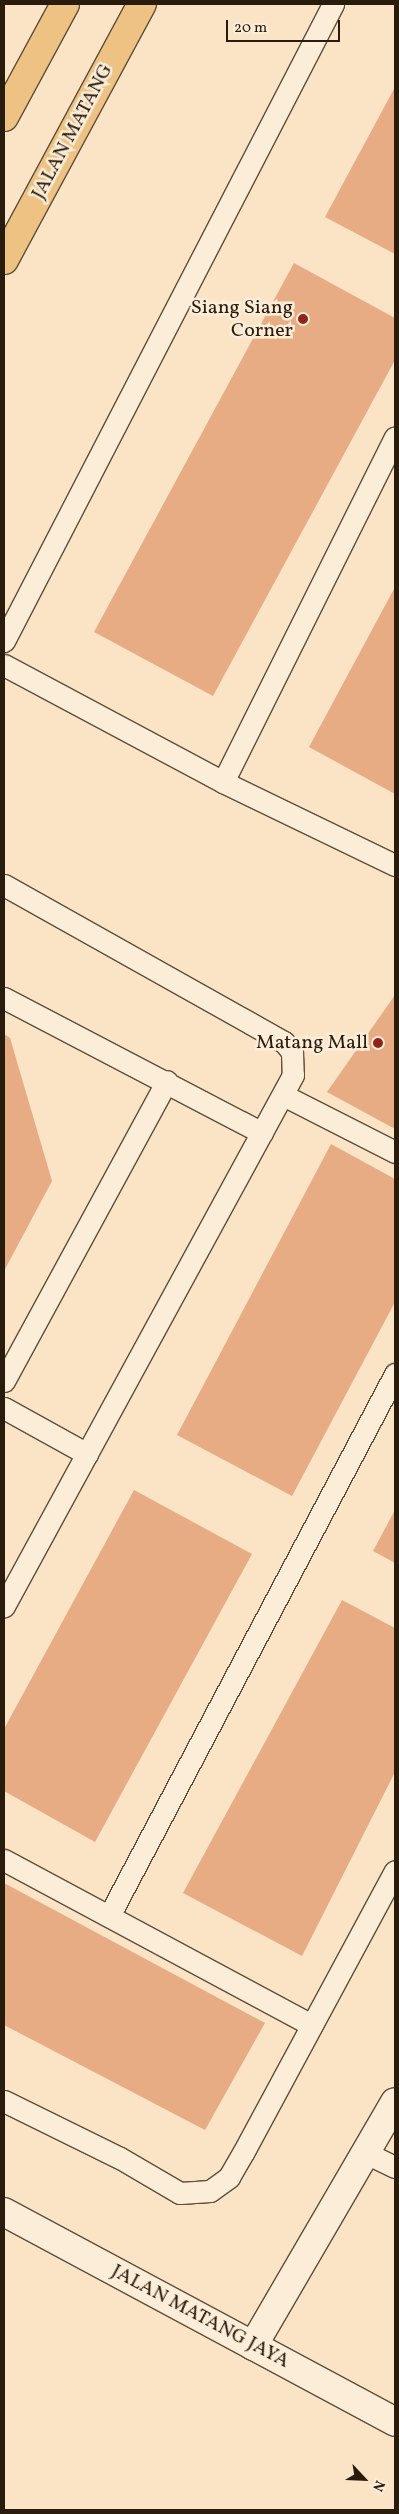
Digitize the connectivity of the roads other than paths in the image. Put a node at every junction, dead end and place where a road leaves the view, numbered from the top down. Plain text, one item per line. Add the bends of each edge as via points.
1 (65, 4) edge
2 (142, 4) edge
3 (333, 4) edge
4 (4, 117) edge
5 (4, 260) edge
6 (395, 437) edge
7 (4, 641) edge
8 (4, 665) edge
9 (223, 782) junction
10 (395, 865) edge
11 (4, 885) edge
12 (4, 998) edge
13 (167, 1081) junction
14 (283, 1095) junction
15 (262, 1133) junction
16 (395, 1152) edge
17 (395, 1374) edge
18 (4, 1381) edge
19 (4, 1408) edge
20 (87, 1454) junction
21 (4, 1606) edge
22 (4, 1860) edge
23 (395, 1871) edge
24 (109, 1916) junction
25 (312, 2026) junction
26 (4, 2101) edge
27 (395, 2102) edge
28 (368, 2154) junction
29 (395, 2167) edge
30 (4, 2212) edge
31 (254, 2346) junction
32 (395, 2422) edge

1 - 4 main road
2 - 5 main road, JALAN MATANG
3 - 7 lane
6 - 9 lane
8 - 9 lane
9 - 10 lane
11 - 14 lane via 284,1042 292,1052 293,1075
12 - 13 lane
13 - 15 lane
13 - 18 lane
14 - 15 lane
14 - 16 lane
15 - 20 lane
17 - 24 lane
19 - 20 lane
20 - 21 lane
22 - 24 lane
23 - 25 lane
24 - 25 lane
25 - 26 lane via 229,2177 210,2191 180,2192 120,2158
27 - 28 street
28 - 29 lane
28 - 31 street
30 - 31 street, JALAN MATANG JAYA
31 - 32 street, JALAN MATANG JAYA

